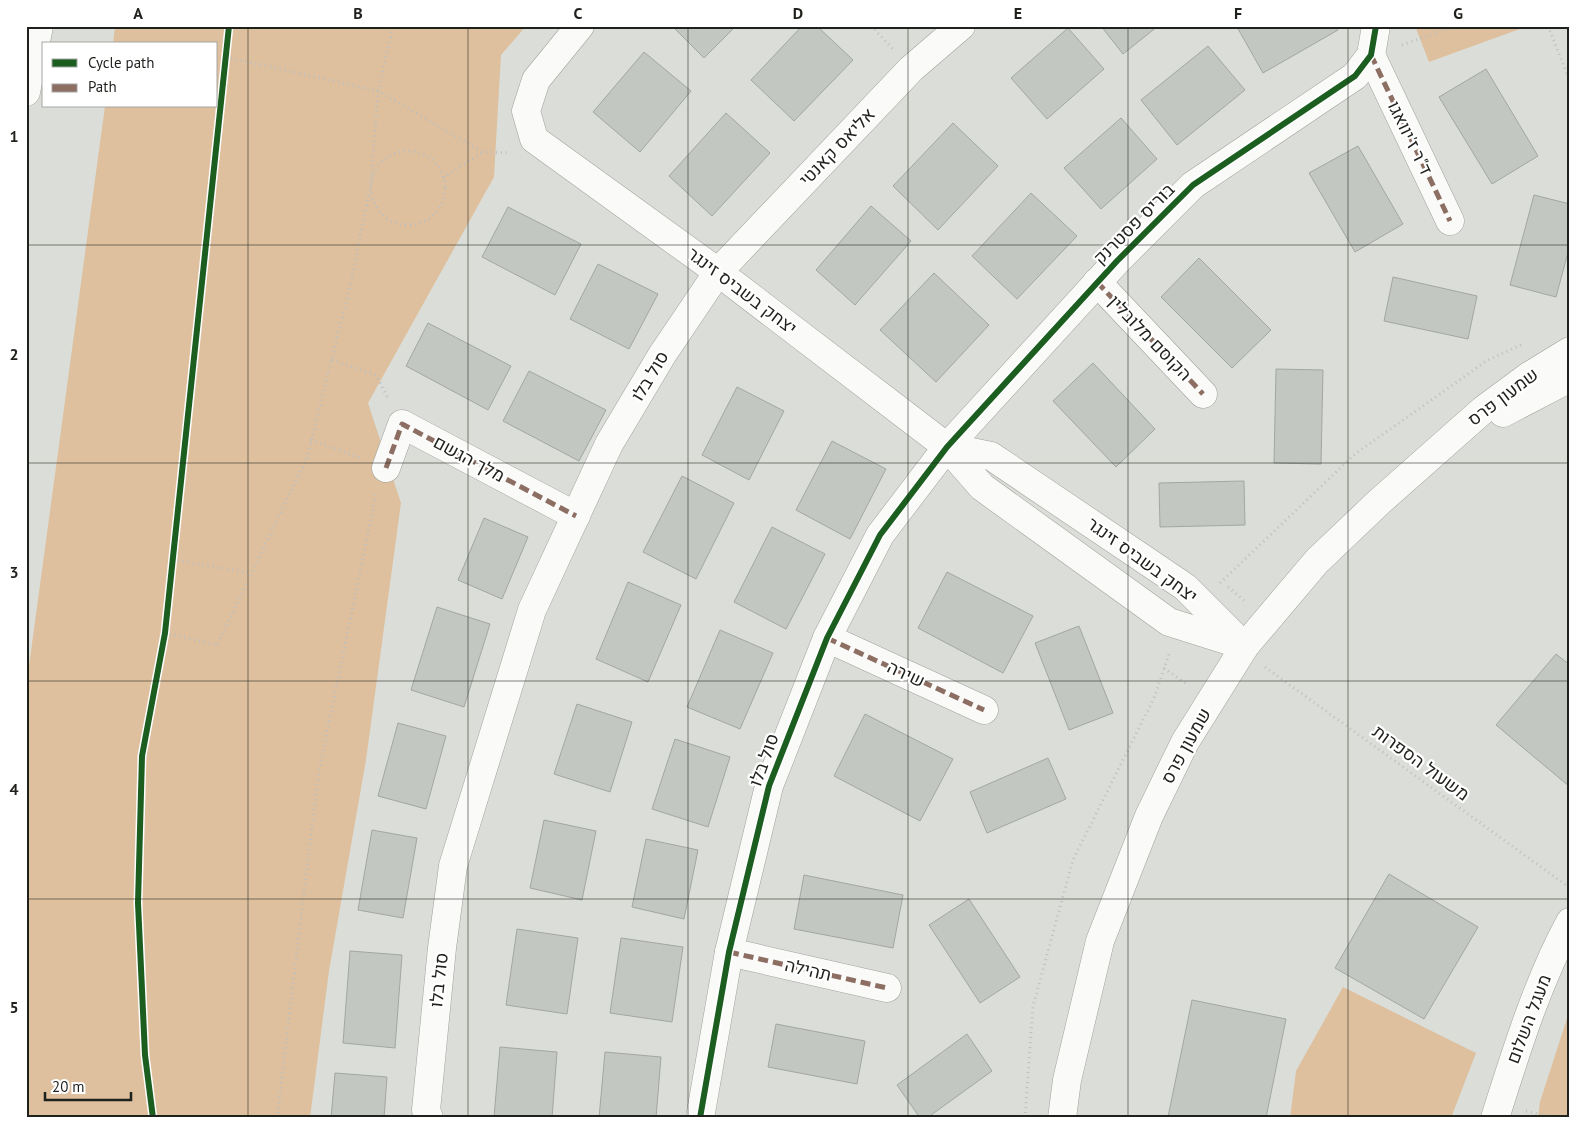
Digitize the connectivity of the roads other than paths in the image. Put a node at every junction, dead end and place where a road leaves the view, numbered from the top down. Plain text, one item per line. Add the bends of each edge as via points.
1 (38, 26) edge
2 (580, 26) edge
3 (961, 26) edge
4 (1376, 26) edge
5 (1371, 55) junction
6 (26, 92) edge
7 (1450, 221) dead end
8 (718, 272) junction
9 (1097, 282) junction
10 (1570, 351) edge
11 (1570, 378) edge
12 (1203, 394) dead end
13 (946, 447) junction
14 (1440, 447) junction
15 (386, 468) road end
16 (576, 516) junction
17 (827, 638) junction
18 (1245, 646) junction
19 (984, 710) dead end
20 (1570, 922) edge
21 (729, 952) junction
22 (887, 988) dead end
23 (428, 1118) edge
24 (700, 1118) edge
25 (1062, 1118) edge
26 (1495, 1118) edge

1 - 6 main road
2 - 8 main road, יצחק בשביס זינגר via 536,80 526,111 534,139
3 - 8 main road, אליאס קאנטי via 911,69
4 - 5 main road
5 - 7 main road, ד"ר ז'יוואגו
5 - 9 main road, בוריס פסטרנק via 1355,76 1193,185
8 - 13 main road, יצחק בשביס זינגר
8 - 16 main road, סול בלו via 662,355 609,444
9 - 12 main road, הקוסם מלובלין
9 - 13 main road, בוריס פסטרנק
10 - 14 main road, שמעון פרס via 1529,376
11 - 14 main road, שמעון פרס
13 - 17 main road, סול בלו via 880,535
13 - 18 main road, יצחק בשביס זינגר via 991,456 1185,587
13 - 18 main road, יצחק בשביס זינגר via 982,487 1168,622
14 - 18 main road, שמעון פרס via 1317,561
15 - 16 main road, מלך הגשם via 402,424
16 - 23 main road, סול בלו via 532,610 453,866 442,948 426,1110
17 - 19 main road, שירה
17 - 21 main road, סול בלו via 769,786
18 - 25 main road, שמעון פרס via 1185,742 1149,816 1100,941 1069,1071
20 - 26 main road, מעגל השלום via 1511,1065
21 - 22 main road, תהילה
21 - 24 main road, סול בלו

